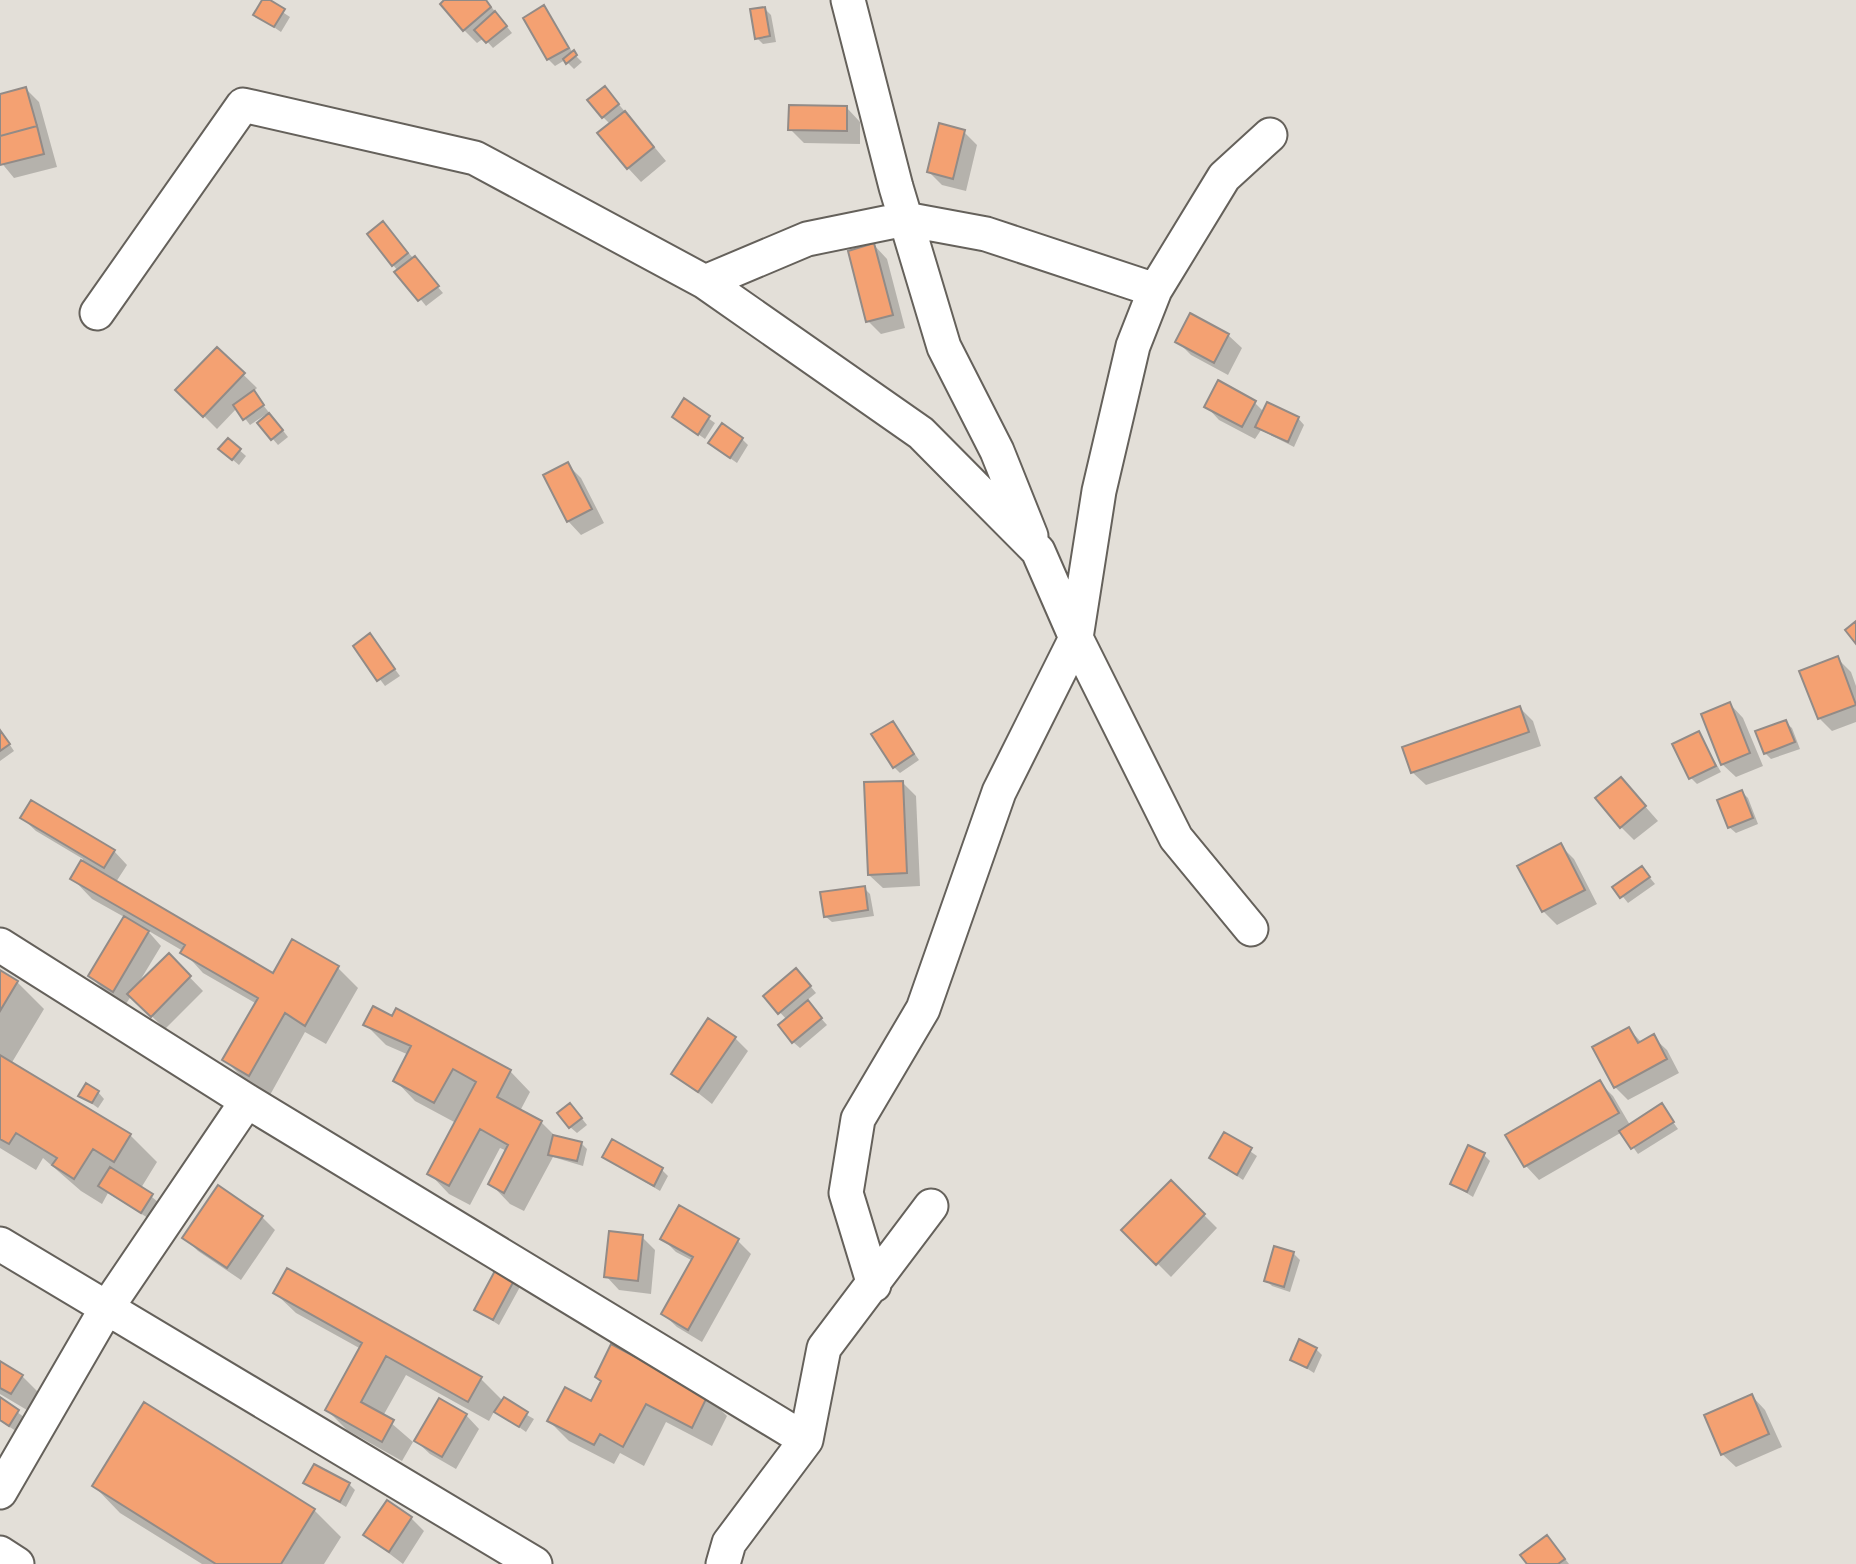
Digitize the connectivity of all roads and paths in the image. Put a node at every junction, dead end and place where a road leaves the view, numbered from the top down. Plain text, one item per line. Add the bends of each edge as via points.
1 (848, 0) edge
2 (1270, 135) dead end
3 (905, 219) junction
4 (705, 282) junction
5 (1155, 290) junction
6 (97, 313) dead end
7 (1038, 551) junction
8 (1076, 638) junction
9 (1251, 929) dead end
10 (0, 945) edge
11 (247, 1101) junction
12 (931, 1206) dead end
13 (0, 1244) edge
14 (874, 1285) junction
15 (106, 1309) junction
16 (806, 1440) junction
17 (0, 1492) edge
18 (0, 1553) edge
19 (729, 1557) edge
20 (17, 1564) edge
21 (535, 1564) edge

1 - 3 street
2 - 5 street via 1224,177
3 - 4 street via 807,239
3 - 5 street via 986,234
3 - 7 street via 944,347 997,451
4 - 6 street via 475,158 243,105
4 - 7 street via 921,433
5 - 8 street via 1133,346 1099,491
7 - 8 street
8 - 9 street via 1176,838
8 - 14 street via 999,792 923,1009 858,1119 846,1193
10 - 11 street
11 - 15 street
11 - 16 street
12 - 14 street
13 - 15 street
14 - 16 street via 824,1348
15 - 17 street
15 - 21 street
16 - 19 street
18 - 20 street

